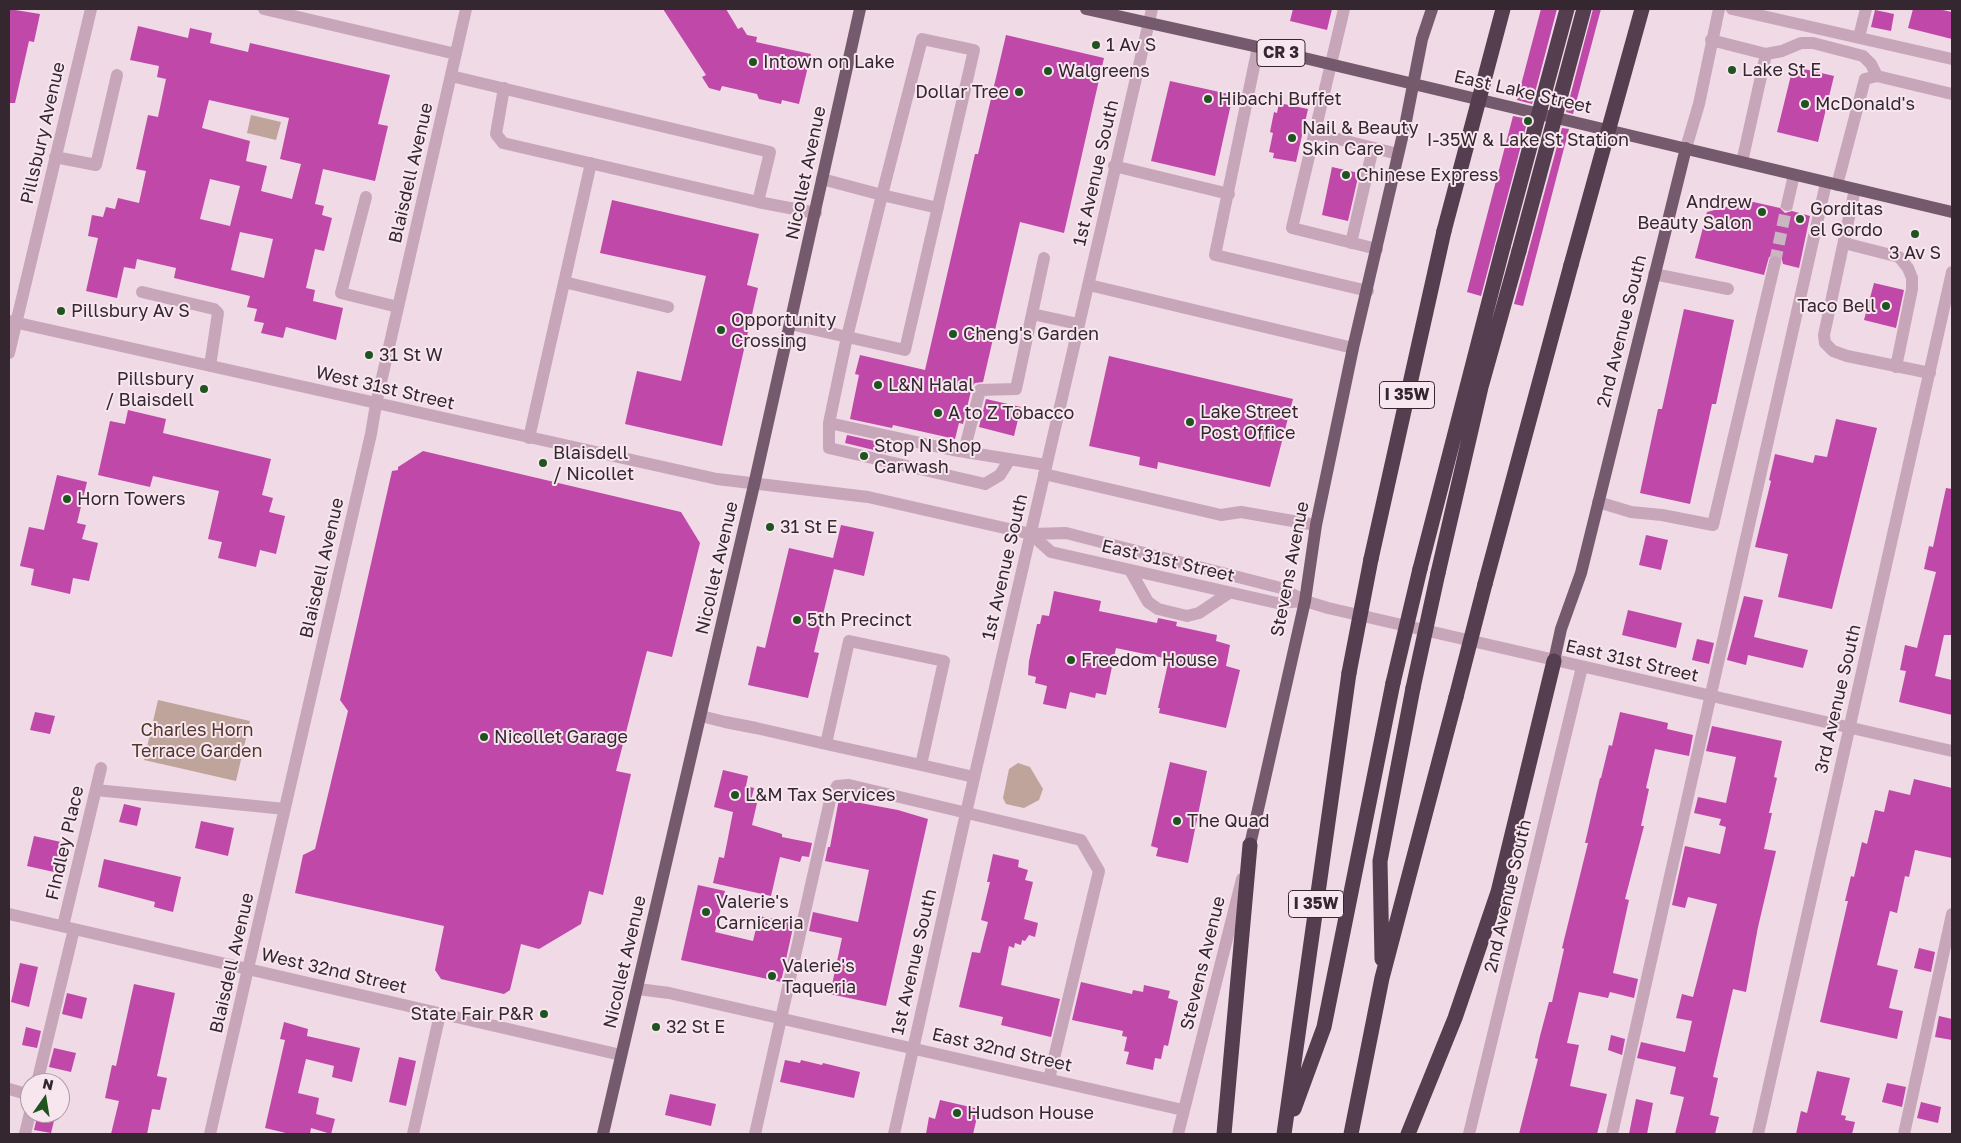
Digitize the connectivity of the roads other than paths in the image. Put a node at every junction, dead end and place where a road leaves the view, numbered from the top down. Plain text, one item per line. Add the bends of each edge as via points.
1 (91, 9) edge
2 (264, 9) edge
3 (466, 9) edge
4 (860, 9) edge
5 (1086, 9) edge
6 (1152, 9) edge
7 (1344, 9) edge
8 (1432, 9) edge
9 (1503, 9) edge
10 (1567, 9) edge
11 (1584, 9) edge
12 (1642, 9) edge
13 (1719, 9) edge
14 (1732, 9) edge
15 (1866, 9) edge
16 (1149, 23) junction
17 (1859, 37) junction
18 (1711, 40) junction
19 (1258, 47) junction
20 (456, 54) junction
21 (1766, 54) junction
22 (1952, 59) edge
23 (1331, 65) junction
24 (117, 75) dead end
25 (451, 76) junction
26 (1877, 76) junction
27 (1414, 84) junction
28 (504, 88) junction
29 (1952, 94) edge
30 (1314, 133) junction
31 (1373, 148) junction
32 (1686, 148) junction
33 (1398, 154) junction
34 (56, 157) junction
35 (1742, 162) junction
36 (591, 163) junction
37 (1114, 166) junction
38 (1794, 175) junction
39 (822, 179) junction
40 (1831, 184) junction
41 (1855, 189) junction
42 (1229, 194) junction
43 (882, 195) junction
44 (366, 197) dead end
45 (758, 202) junction
46 (1787, 205) tunnel mouth
47 (938, 208) junction
48 (1952, 212) edge
49 (816, 213) junction
50 (1351, 243) junction
51 (1844, 243) junction
52 (1377, 249) junction
53 (1044, 258) dead end
54 (1774, 262) tunnel mouth
55 (1952, 272) edge
56 (1654, 274) junction
57 (564, 282) junction
58 (1089, 285) junction
59 (1728, 289) dead end
60 (1368, 291) junction
61 (142, 292) dead end
62 (398, 307) junction
63 (668, 307) dead end
64 (1032, 314) junction
65 (12, 322) edge
66 (1947, 322) edge
67 (790, 324) junction
68 (1078, 324) junction
69 (847, 337) junction
70 (1353, 348) junction
71 (9, 353) edge
72 (210, 366) junction
73 (1896, 367) junction
74 (1930, 373) junction
75 (376, 404) junction
76 (829, 423) junction
77 (529, 438) junction
78 (964, 451) junction
79 (1010, 459) junction
80 (1045, 469) junction
81 (754, 485) junction
82 (1598, 502) junction
83 (1316, 525) junction
84 (1031, 534) junction
85 (1130, 570) junction
86 (1229, 593) junction
87 (1305, 601) junction
88 (1554, 661) junction
89 (1582, 667) junction
90 (1710, 697) junction
91 (701, 716) junction
92 (1849, 728) junction
93 (826, 744) junction
94 (1952, 751) edge
95 (921, 766) junction
96 (101, 768) dead end
97 (974, 777) junction
98 (96, 790) junction
99 (285, 809) junction
100 (966, 813) junction
101 (1250, 845) junction
102 (9, 914) edge
103 (1952, 914) edge
104 (68, 928) junction
105 (249, 969) junction
106 (1382, 978) junction
107 (638, 989) junction
108 (440, 1014) junction
109 (782, 1019) junction
110 (912, 1048) junction
111 (621, 1055) junction
112 (39, 1073) edge
113 (1049, 1078) junction
114 (1183, 1110) junction
115 (210, 1134) edge
116 (413, 1134) edge
117 (603, 1134) edge
118 (755, 1134) edge
119 (894, 1134) edge
120 (1178, 1134) edge
121 (1224, 1134) edge
122 (1284, 1134) edge
123 (1351, 1134) edge
124 (1408, 1134) edge
125 (1469, 1134) edge
126 (1612, 1134) edge
127 (1758, 1134) edge
128 (1904, 1134) edge

1 - 34 street, Pillsbury Avenue
2 - 20 street
3 - 20 street, Blaisdell Avenue
4 - 39 main road, Nicollet Avenue
5 - 16 main road, East Lake Street / CR 3
6 - 16 street, 1st Avenue South
7 - 23 street
8 - 27 main road, Stevens Avenue via 1422,39
9 - 122 highway, I 35W, bridge via 1444,231 1371,559 1349,673
10 - 122 highway, bridge via 1420,569 1393,683 1324,1027
11 - 106 highway, bridge via 1481,387 1413,688 1380,861
12 - 106 highway, bridge via 1485,584
13 - 18 street, 2nd Avenue South
14 - 17 street
15 - 17 street
16 - 19 main road, East Lake Street / CR 3
16 - 37 street, 1st Avenue South
17 - 22 street
18 - 21 street
18 - 32 street, 2nd Avenue South via 1699,104
19 - 23 main road, East Lake Street / CR 3
19 - 42 street
20 - 25 street, Blaisdell Avenue
21 - 26 street via 1800,43 1813,43 1863,56
21 - 35 street
23 - 27 main road, East Lake Street / CR 3
23 - 30 street
24 - 34 street via 96,165
25 - 28 street
25 - 62 street, Blaisdell Avenue
26 - 29 street
26 - 40 street via 1865,79
27 - 32 main road, East Lake Street / CR 3
27 - 33 main road, Stevens Avenue
28 - 36 street via 496,134 503,143
28 - 45 street via 770,152
30 - 31 street
30 - 50 street via 1292,228
31 - 33 street
31 - 50 street
32 - 35 main road, East Lake Street / CR 3
32 - 56 main road, 2nd Avenue South
33 - 52 main road, Stevens Avenue
34 - 65 street, Pillsbury Avenue
35 - 38 main road, East Lake Street / CR 3
36 - 45 street
36 - 57 street
37 - 42 street
37 - 58 street, 1st Avenue South
38 - 40 main road, East Lake Street / CR 3
38 - 46 street
39 - 43 street
39 - 49 main road, Nicollet Avenue
40 - 41 main road, East Lake Street / CR 3
40 - 90 street
41 - 48 main road, East Lake Street / CR 3
41 - 51 street
42 - 60 street via 1215,255
43 - 47 street
43 - 47 street via 922,39 974,50
43 - 69 street
44 - 62 street via 341,293
45 - 49 street
47 - 69 street via 905,350
49 - 67 main road, Nicollet Avenue
50 - 52 street
51 - 73 street via 1899,257 1908,268 1912,289
51 - 73 street via 1825,343 1832,351
52 - 60 main road, Stevens Avenue
53 - 64 street
54 - 82 street via 1713,525 1662,514 1631,512
55 - 66 street, 3rd Avenue South
56 - 59 street
56 - 82 main road, 2nd Avenue South
57 - 63 street
57 - 77 street
58 - 68 street, 1st Avenue South
58 - 70 street
60 - 70 main road, Stevens Avenue
61 - 72 street via 214,309 218,313
62 - 75 street, Blaisdell Avenue
64 - 68 street
64 - 78 street via 1016,389 980,390
65 - 71 street, Pillsbury Avenue
65 - 72 street, West 31st Street
66 - 74 street, 3rd Avenue South
67 - 69 street
67 - 81 main road, Nicollet Avenue
68 - 80 street, 1st Avenue South
69 - 76 street
70 - 83 main road, Stevens Avenue
72 - 75 street, West 31st Street
73 - 74 street
74 - 92 street, 3rd Avenue South
75 - 77 street, West 31st Street
75 - 99 street, Blaisdell Avenue via 372,434
76 - 78 street
76 - 79 street via 830,448 985,484 1000,475
77 - 81 street, West 31st Street via 708,478
78 - 79 street
79 - 80 street
80 - 83 street via 1221,515 1241,512
80 - 84 street, 1st Avenue South
81 - 84 street, East 31st Street via 868,498
81 - 91 main road, Nicollet Avenue
82 - 88 main road, 2nd Avenue South
83 - 87 main road, Stevens Avenue
84 - 85 street, East 31st Street via 1051,552
84 - 87 street, East 31st Street via 1066,533 1153,554 1281,588
84 - 97 street, 1st Avenue South
85 - 86 street, East 31st Street
85 - 86 street via 1148,602 1158,609 1187,616 1199,613
86 - 87 street, East 31st Street via 1277,603
87 - 88 street, East 31st Street
87 - 101 main road, Stevens Avenue
88 - 89 street, East 31st Street
88 - 124 highway via 1498,892 1455,1018
89 - 90 street, East 31st Street
89 - 125 street, 2nd Avenue South
90 - 92 street, East 31st Street
90 - 126 street
91 - 93 street
91 - 107 main road, Nicollet Avenue
92 - 94 street, East 31st Street
92 - 127 street, 3rd Avenue South
93 - 95 street
93 - 95 street via 849,640 944,661
95 - 97 street
96 - 98 street, FIndley Place
97 - 100 street, 1st Avenue South
98 - 99 street
98 - 104 street, FIndley Place
99 - 105 street, Blaisdell Avenue
100 - 109 street via 849,785 837,786 831,796
100 - 110 street, 1st Avenue South
100 - 113 street via 1081,840 1099,871
101 - 114 street, Stevens Avenue
101 - 121 highway
102 - 104 street, West 32nd Street
103 - 128 street
104 - 105 street, West 32nd Street
104 - 112 street, FIndley Place
105 - 108 street, West 32nd Street
105 - 115 street, Blaisdell Avenue
106 - 123 highway
107 - 109 street, East 32nd Street
107 - 111 main road, Nicollet Avenue
108 - 111 street, West 32nd Street
108 - 116 street
109 - 110 street, East 32nd Street
109 - 118 street
110 - 113 street, East 32nd Street
110 - 119 street, 1st Avenue South
111 - 117 main road, Nicollet Avenue
113 - 114 street, East 32nd Street
114 - 120 street, Stevens Avenue

